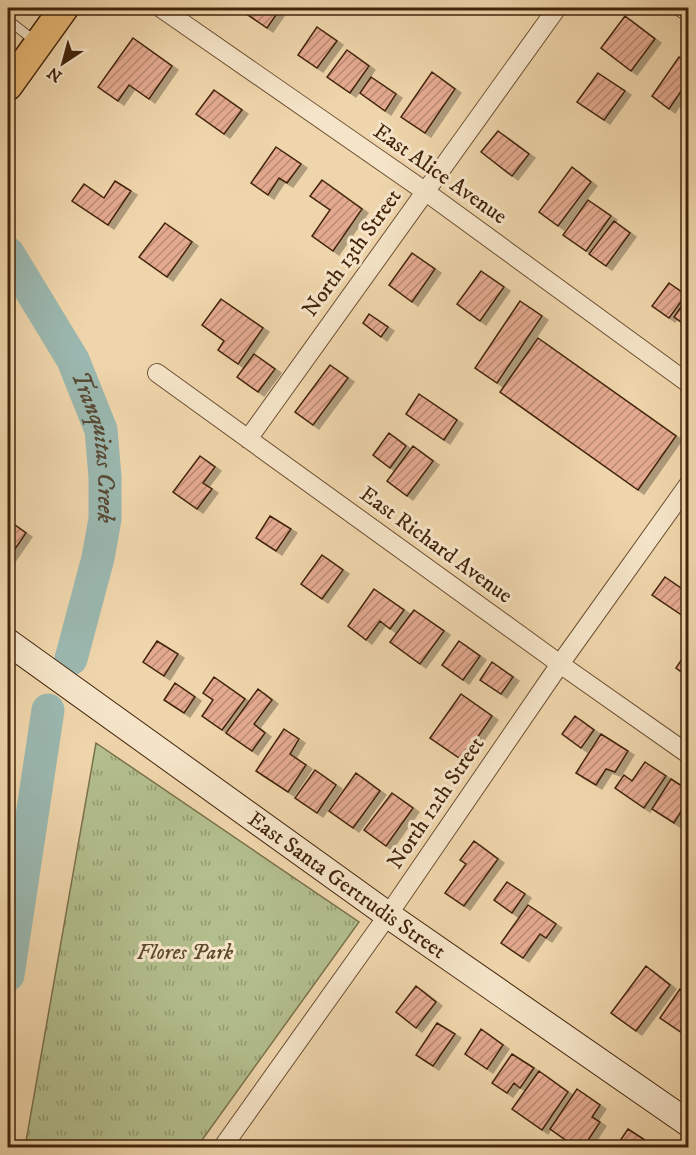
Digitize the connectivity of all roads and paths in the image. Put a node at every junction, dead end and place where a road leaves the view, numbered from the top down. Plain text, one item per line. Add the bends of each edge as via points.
1 (63, 8) edge
2 (161, 8) edge
3 (557, 8) edge
4 (682, 8) edge
5 (688, 12) edge
6 (8, 20) edge
7 (37, 43) junction
8 (8, 86) edge
9 (426, 192) junction
10 (157, 373) dead end
11 (688, 383) edge
12 (248, 439) junction
13 (688, 484) edge
14 (8, 642) edge
15 (560, 664) junction
16 (688, 754) edge
17 (388, 915) junction
18 (688, 1123) edge
19 (222, 1148) edge

1 - 7 main road
2 - 9 street, East Alice Avenue
3 - 9 street, North 13th Street
4 - 5 street
6 - 7 lane
7 - 8 main road
9 - 11 street, East Alice Avenue
9 - 12 street, North 13th Street
10 - 12 street, East Richard Avenue
12 - 15 street, East Richard Avenue
13 - 15 street, North 12th Street
14 - 17 street, East Santa Gertrudis Street
15 - 16 street, East Richard Avenue
15 - 17 street, North 12th Street
17 - 18 street, East Santa Gertrudis Street
17 - 19 street, North 12th Street

